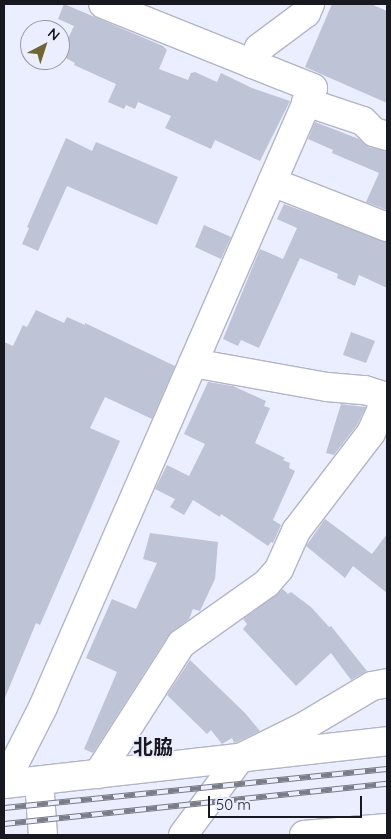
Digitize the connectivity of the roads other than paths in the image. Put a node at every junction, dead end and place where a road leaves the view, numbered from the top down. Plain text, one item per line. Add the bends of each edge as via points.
1 (104, 4) edge
2 (310, 4) edge
3 (252, 64) junction
4 (306, 102) junction
5 (387, 136) edge
6 (272, 182) junction
7 (387, 227) edge
8 (193, 363) junction
9 (387, 397) edge
10 (387, 684) edge
11 (387, 741) edge
12 (240, 758) junction
13 (98, 774) junction
14 (39, 781) junction
15 (5, 784) edge
16 (387, 828) edge
17 (43, 835) edge
18 (183, 835) edge
19 (304, 835) edge

1 - 3 street
2 - 3 street via 306,13 259,48
3 - 4 street via 312,88
4 - 5 street via 363,121 374,132
4 - 6 street
6 - 7 street
6 - 8 street
8 - 9 street via 328,387 365,390
8 - 15 street via 47,698
9 - 13 street via 371,433 296,531 279,569 267,583 181,644
10 - 12 street via 372,686 303,727
11 - 12 street
12 - 13 street
12 - 18 street
13 - 14 street
14 - 15 street
14 - 17 street
16 - 19 street

